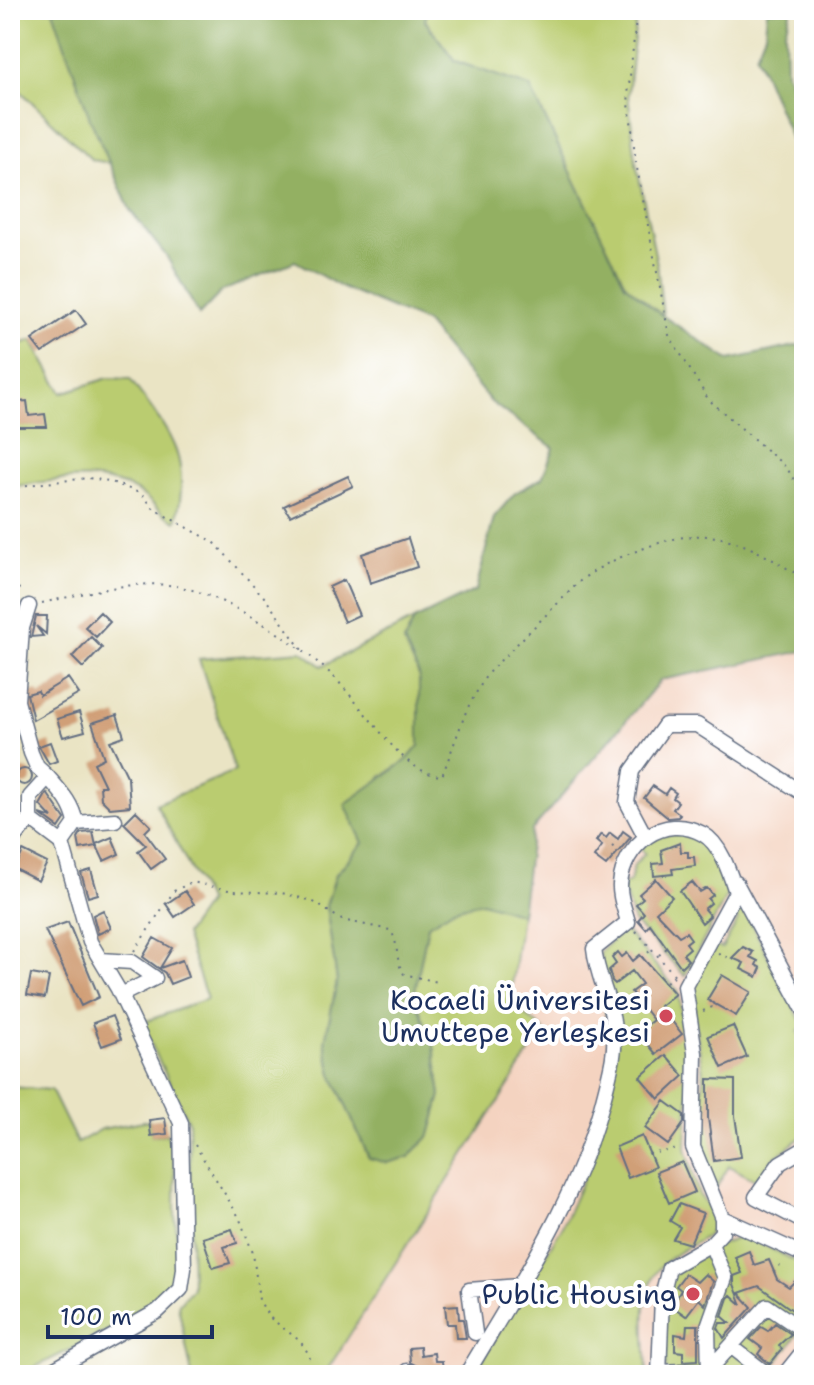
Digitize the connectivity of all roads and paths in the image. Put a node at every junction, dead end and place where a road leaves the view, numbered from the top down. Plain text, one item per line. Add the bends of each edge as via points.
1 (637, 10) edge
2 (10, 38) edge
3 (10, 62) edge
4 (10, 487) edge
5 (804, 497) edge
6 (804, 570) edge
7 (10, 574) edge
8 (29, 606) junction
9 (302, 651) junction
10 (48, 777) junction
11 (804, 794) edge
12 (30, 819) junction
13 (115, 820) dead end
14 (76, 823) junction
15 (645, 836) junction
16 (10, 843) edge
17 (62, 843) junction
18 (722, 856) junction
19 (628, 922) junction
20 (668, 947) dead end
21 (652, 949) junction
22 (658, 956) junction
23 (642, 958) dead end
24 (101, 960) junction
25 (128, 961) junction
26 (680, 980) junction
27 (438, 982) dead end
28 (666, 982) dead end
29 (121, 995) junction
30 (717, 1005) dead end
31 (804, 1010) edge
32 (691, 1017) junction
33 (181, 1123) junction
34 (686, 1148) dead end
35 (804, 1149) edge
36 (649, 1154) dead end
37 (722, 1218) junction
38 (804, 1222) edge
39 (711, 1244) junction
40 (797, 1252) edge
41 (774, 1273) dead end
42 (519, 1286) junction
43 (804, 1331) edge
44 (475, 1333) dead end
45 (732, 1347) junction
46 (804, 1350) edge
47 (709, 1373) edge
48 (659, 1374) edge
49 (44, 1375) edge
50 (316, 1375) edge
51 (466, 1375) edge
52 (768, 1375) edge
53 (784, 1375) edge

1 - 5 path via 628,95 669,335 708,399 780,461
2 - 3 path
4 - 9 path via 88,478 142,494 155,510 214,542 265,598
6 - 9 path via 793,572 723,537 699,533 673,537 598,567 487,674 467,709 442,776 398,752 334,677
7 - 8 path
8 - 9 path via 121,586 179,586 230,608
8 - 10 street via 22,628 17,701 31,753
10 - 12 street via 30,797
10 - 14 street via 69,801
11 - 15 street via 697,725 665,725 632,771 627,802
12 - 16 street
12 - 17 street
13 - 14 street
14 - 17 street
15 - 18 street via 673,827 704,834
15 - 19 street via 626,858 620,888
17 - 24 street via 90,942
18 - 26 street via 736,892
18 - 31 street
19 - 21 path
19 - 42 street via 594,949 614,1031 602,1105 567,1200
20 - 22 path
21 - 22 path
21 - 23 path
22 - 26 path
24 - 25 street
24 - 29 street
25 - 27 path via 174,891 192,882 282,893 312,901 342,920 390,930 404,974
25 - 29 street via 155,978
26 - 28 path
26 - 32 street
29 - 33 street
30 - 32 path
32 - 37 street via 693,1147
33 - 49 street via 181,1289 158,1311
33 - 50 path via 239,1217 253,1253 259,1300 269,1317 300,1341
34 - 36 path
35 - 38 street via 780,1163 756,1197
37 - 39 street via 722,1232
37 - 40 street
39 - 47 street via 725,1278 708,1326
39 - 48 street via 669,1268 662,1296
40 - 41 path
42 - 44 street via 469,1290
42 - 51 street
43 - 45 street via 767,1306
45 - 47 street
45 - 52 street
46 - 53 street
47 - 48 street

